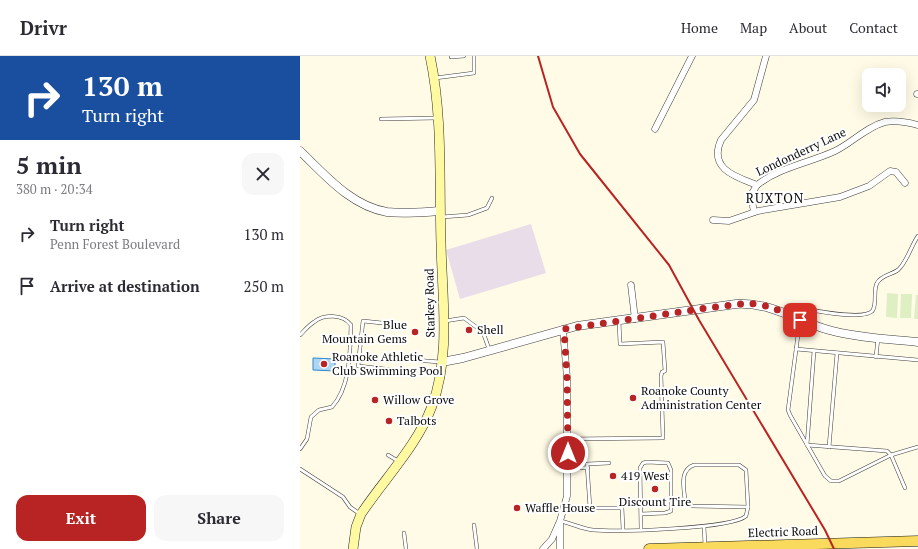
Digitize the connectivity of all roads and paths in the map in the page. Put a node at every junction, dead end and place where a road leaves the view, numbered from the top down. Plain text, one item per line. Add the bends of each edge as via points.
1 (430, 56) edge
2 (464, 56) edge
3 (474, 56) edge
4 (692, 56) edge
5 (766, 56) edge
6 (451, 57) edge
7 (434, 78) junction
8 (438, 118) junction
9 (381, 119) dead end
10 (918, 125) edge
11 (655, 129) dead end
12 (300, 150) edge
13 (905, 183) dead end
14 (757, 185) junction
15 (492, 198) dead end
16 (754, 212) junction
17 (440, 214) junction
18 (713, 220) dead end
19 (918, 236) edge
20 (631, 285) dead end
21 (811, 310) dead end
22 (635, 319) junction
23 (800, 320) junction
24 (443, 321) junction
25 (619, 321) junction
26 (382, 323) dead end
27 (564, 329) junction
28 (300, 335) edge
29 (878, 337) junction
30 (918, 342) edge
31 (796, 349) junction
32 (490, 351) junction
33 (814, 351) junction
34 (837, 353) junction
35 (876, 356) junction
36 (414, 360) dead end
37 (918, 360) edge
38 (442, 362) junction
39 (394, 370) dead end
40 (567, 439) junction
41 (807, 446) junction
42 (829, 447) junction
43 (918, 447) edge
44 (300, 449) edge
45 (388, 455) dead end
46 (891, 455) junction
47 (399, 462) junction
48 (610, 463) dead end
49 (568, 467) junction
50 (588, 468) junction
51 (300, 469) edge
52 (905, 488) dead end
53 (748, 507) junction
54 (361, 514) junction
55 (641, 514) junction
56 (560, 521) junction
57 (474, 525) dead end
58 (704, 527) junction
59 (623, 529) junction
60 (641, 529) junction
61 (404, 533) dead end
62 (918, 541) edge
63 (705, 547) junction
64 (352, 549) edge
65 (406, 549) edge
66 (477, 549) edge
67 (543, 549) edge
68 (560, 549) edge
69 (649, 549) edge

1 - 7 main road, Starkey Road
2 - 6 lane
3 - 7 lane via 474,73
4 - 11 street
5 - 14 street, Londonderry Lane via 754,100 721,140 718,152 725,170
7 - 8 main road, Starkey Road
8 - 9 lane
8 - 17 main road, Starkey Road
10 - 14 street, Londonderry Lane via 894,121 876,125 837,150 787,168
12 - 17 street via 344,191 367,206 400,213
13 - 16 street via 896,172 890,171 857,192
14 - 16 street via 751,195
15 - 17 lane via 487,208 468,215
16 - 18 street via 729,221
17 - 24 main road, Starkey Road
19 - 21 lane via 898,270 877,283 872,312 866,315 848,315
20 - 22 street
22 - 23 street via 748,303 771,307
22 - 25 street
23 - 29 street via 831,330
23 - 31 lane
24 - 32 lane via 464,318 483,332
24 - 38 main road, Starkey Road
25 - 27 street
25 - 40 lane via 620,344 663,342 663,438
26 - 39 lane via 363,321 358,366
27 - 32 street
27 - 40 street
28 - 44 lane via 314,321 321,318 340,317 351,325 347,372 342,389 332,407 319,410 311,417 307,439
29 - 30 street
29 - 35 lane
31 - 33 lane
31 - 41 lane via 788,410
32 - 38 street
33 - 34 lane
33 - 41 lane
34 - 35 lane
34 - 42 lane
35 - 37 lane
36 - 38 lane
38 - 47 main road, Starkey Road via 432,406 415,440
40 - 49 street
41 - 42 lane
41 - 46 lane via 825,476 835,481
42 - 46 lane via 887,451
43 - 46 lane
45 - 47 lane
46 - 52 lane
47 - 54 main road, Starkey Road
48 - 50 lane via 587,464
49 - 50 lane
49 - 56 street via 567,496
50 - 59 lane via 590,508 622,508
51 - 54 lane via 343,497 347,504
53 - 53 lane via 744,467 694,466 684,473 685,500 690,505
53 - 58 lane via 746,516 740,520
54 - 64 main road, Starkey Road
55 - 55 lane via 641,465 647,462 668,463 671,470 671,511
55 - 60 lane
56 - 59 lane via 591,530
56 - 67 street via 552,539
56 - 68 street
57 - 66 lane
58 - 60 lane
58 - 63 lane
59 - 60 lane
61 - 65 lane
62 - 63 main road, Electric Road
63 - 69 main road, Electric Road

